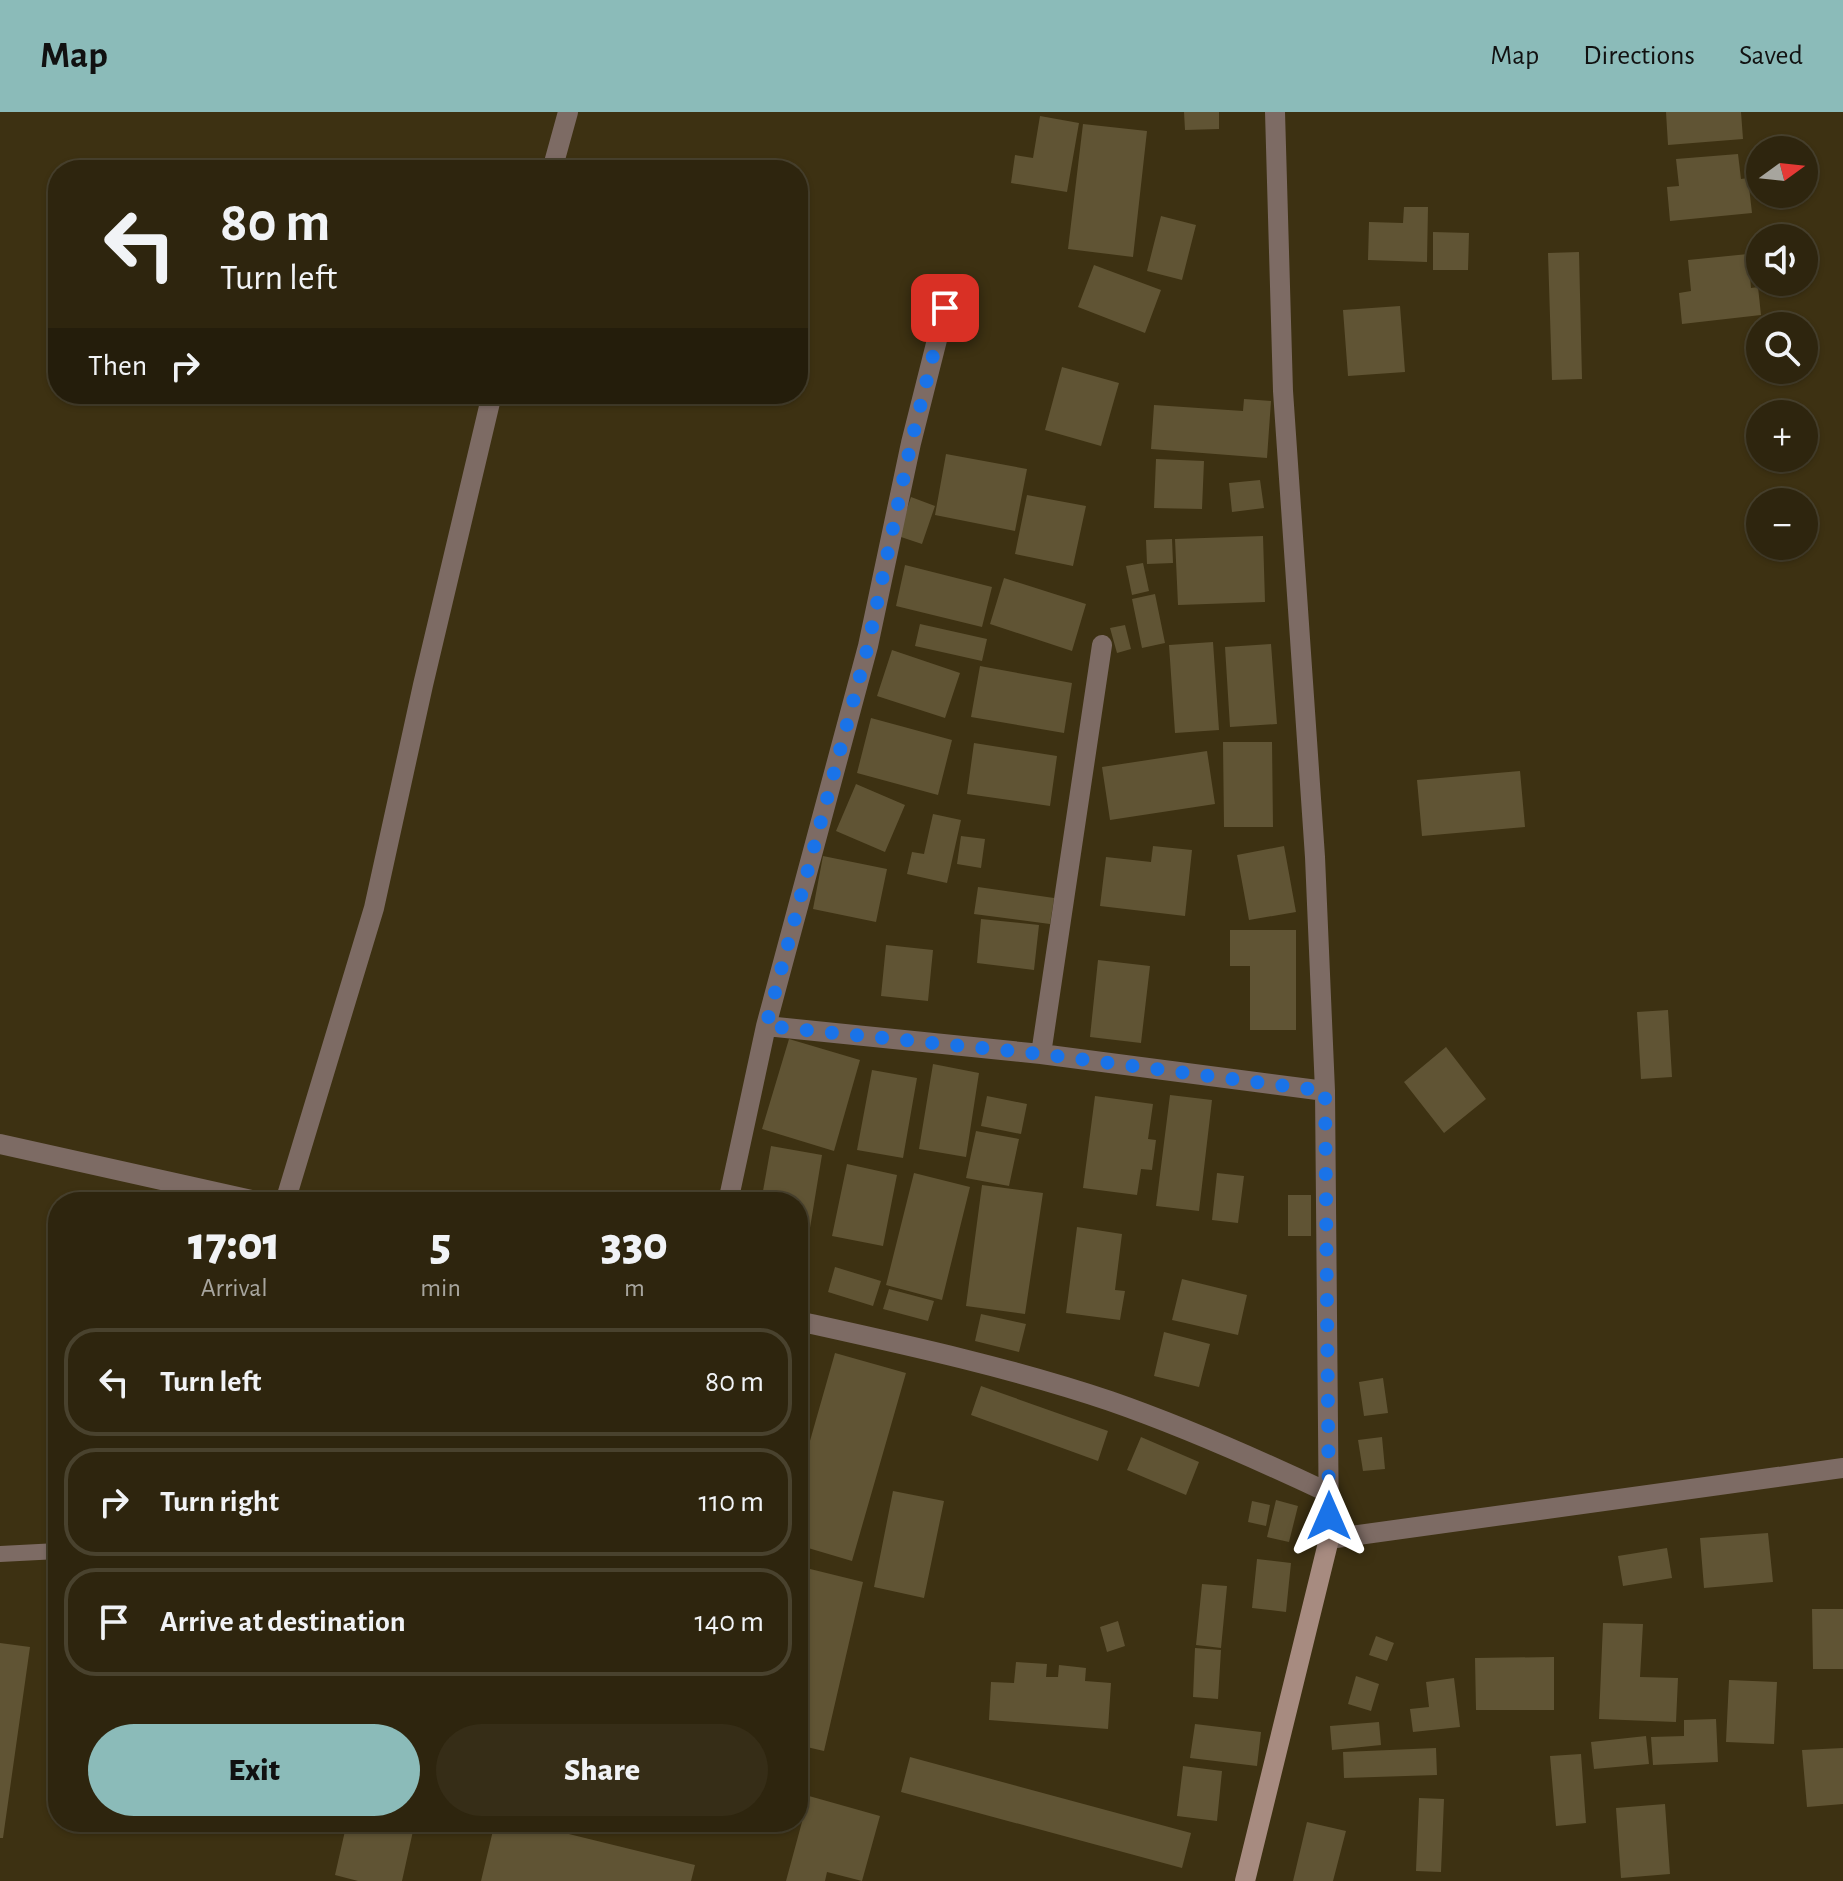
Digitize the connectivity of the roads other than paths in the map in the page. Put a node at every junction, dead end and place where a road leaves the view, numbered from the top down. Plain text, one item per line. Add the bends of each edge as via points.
1 (568, 112) edge
2 (1275, 112) edge
3 (555, 160) edge
4 (945, 308) dead end
5 (490, 404) edge
6 (1102, 645) dead end
7 (766, 1026) junction
8 (1041, 1054) junction
9 (1325, 1091) junction
10 (0, 1144) edge
11 (216, 1192) edge
12 (288, 1192) edge
13 (730, 1192) edge
14 (808, 1323) edge
15 (1843, 1468) edge
16 (1329, 1493) junction
17 (1329, 1539) junction
18 (48, 1552) edge
19 (0, 1554) edge
20 (1245, 1881) edge

1 - 3 street
2 - 9 street via 1283,391 1315,857
4 - 7 street via 868,646
5 - 12 street via 374,908
6 - 8 street
7 - 8 street
7 - 13 street
8 - 9 street
9 - 16 street
10 - 11 street
14 - 16 street via 1109,1401 1238,1449
15 - 17 street
16 - 17 street
17 - 20 street
18 - 19 lane

